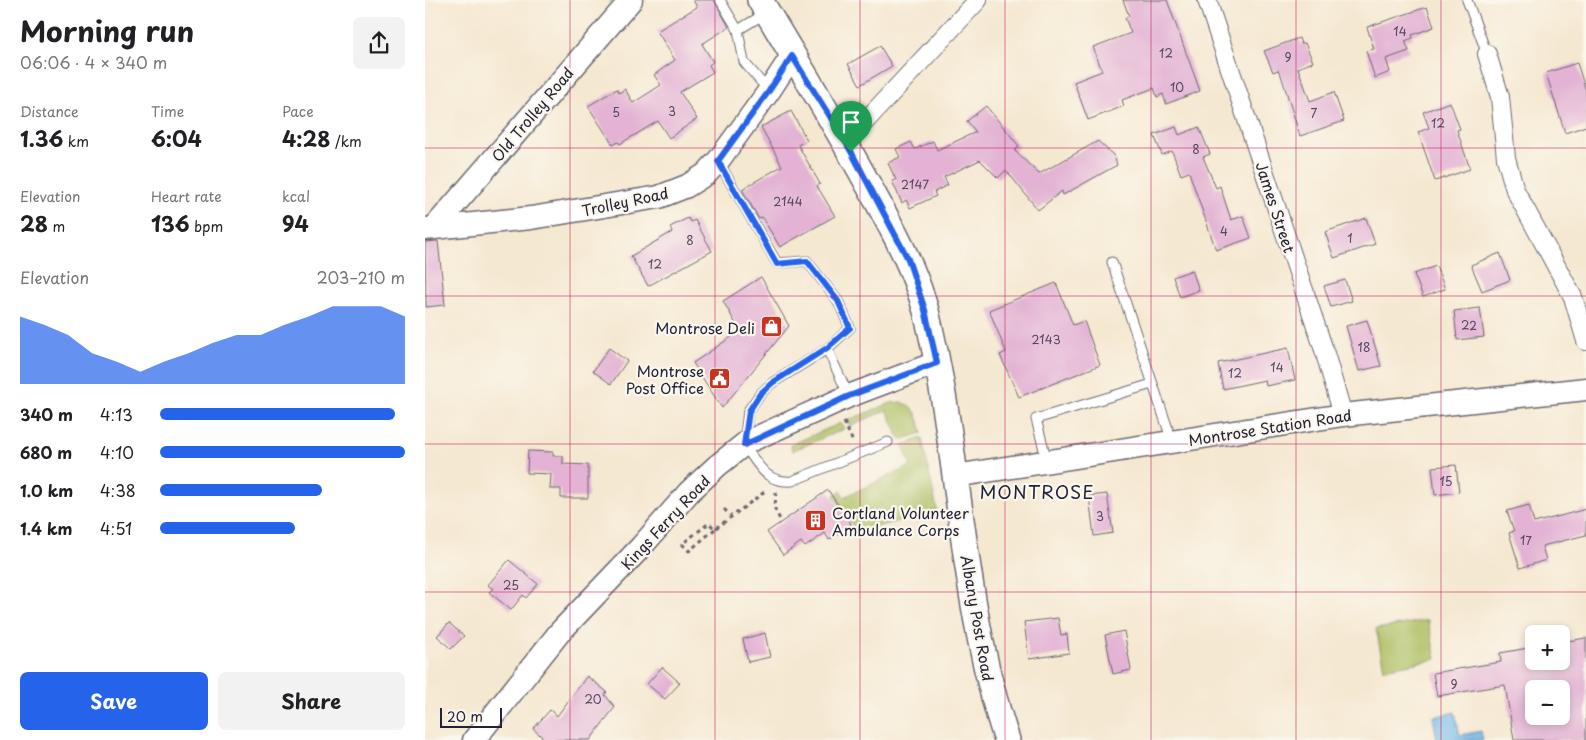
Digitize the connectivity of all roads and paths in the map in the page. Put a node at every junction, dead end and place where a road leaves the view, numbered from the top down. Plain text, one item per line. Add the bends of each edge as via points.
1 (631, 0) edge
2 (720, 0) edge
3 (978, 0) edge
4 (1207, 0) edge
5 (1467, 0) edge
6 (764, 6) edge
7 (738, 30) junction
8 (1487, 54) joint
9 (792, 56) junction
10 (769, 91) junction
11 (846, 142) junction
12 (718, 161) junction
13 (429, 229) edge
14 (1112, 262) dead end
15 (1586, 340) edge
16 (827, 348) junction
17 (937, 363) junction
18 (1152, 384) junction
19 (1586, 389) edge
20 (849, 396) junction
21 (1343, 415) junction
22 (843, 419) dead end
23 (888, 442) dead end
24 (1172, 442) junction
25 (744, 445) junction
26 (858, 454) junction
27 (1047, 461) junction
28 (955, 476) junction
29 (778, 482) junction
30 (724, 509) dead end
31 (731, 516) junction
32 (781, 522) dead end
33 (715, 529) junction
34 (474, 740) edge
35 (1007, 740) edge

1 - 13 street, Old Trolley Road
2 - 7 lane
3 - 11 street
4 - 21 street, James Street
5 - 8 lane
6 - 7 lane
6 - 9 main road, Albany Post Road
7 - 10 lane via 744,62
8 - 15 street via 1500,97 1505,158 1515,190 1573,297
9 - 10 street, Trolley Road
9 - 11 main road, Albany Post Road
10 - 12 street, Trolley Road
11 - 17 main road, Albany Post Road via 908,259 925,310
12 - 13 street, Trolley Road via 706,174 687,186 659,197 531,218
12 - 16 lane via 777,264 807,261 838,301 850,328
14 - 18 lane
16 - 20 lane
16 - 25 lane via 760,394 749,411
17 - 20 street, Kings Ferry Road
17 - 28 main road, Albany Post Road
18 - 24 lane
18 - 27 lane via 1036,419
19 - 21 street, Montrose Station Road
20 - 25 street, Kings Ferry Road
21 - 24 street, Montrose Station Road
22 - 26 path
23 - 26 lane
24 - 27 street, Montrose Station Road
25 - 29 lane via 768,476
25 - 34 street, Kings Ferry Road via 689,492 559,633
26 - 29 lane via 792,481
27 - 28 street, Montrose Station Road
28 - 35 main road, Albany Post Road via 979,636 995,707
29 - 31 path
29 - 32 path via 775,509
30 - 31 path
31 - 33 path
33 - 33 path via 709,523 682,544 689,552

